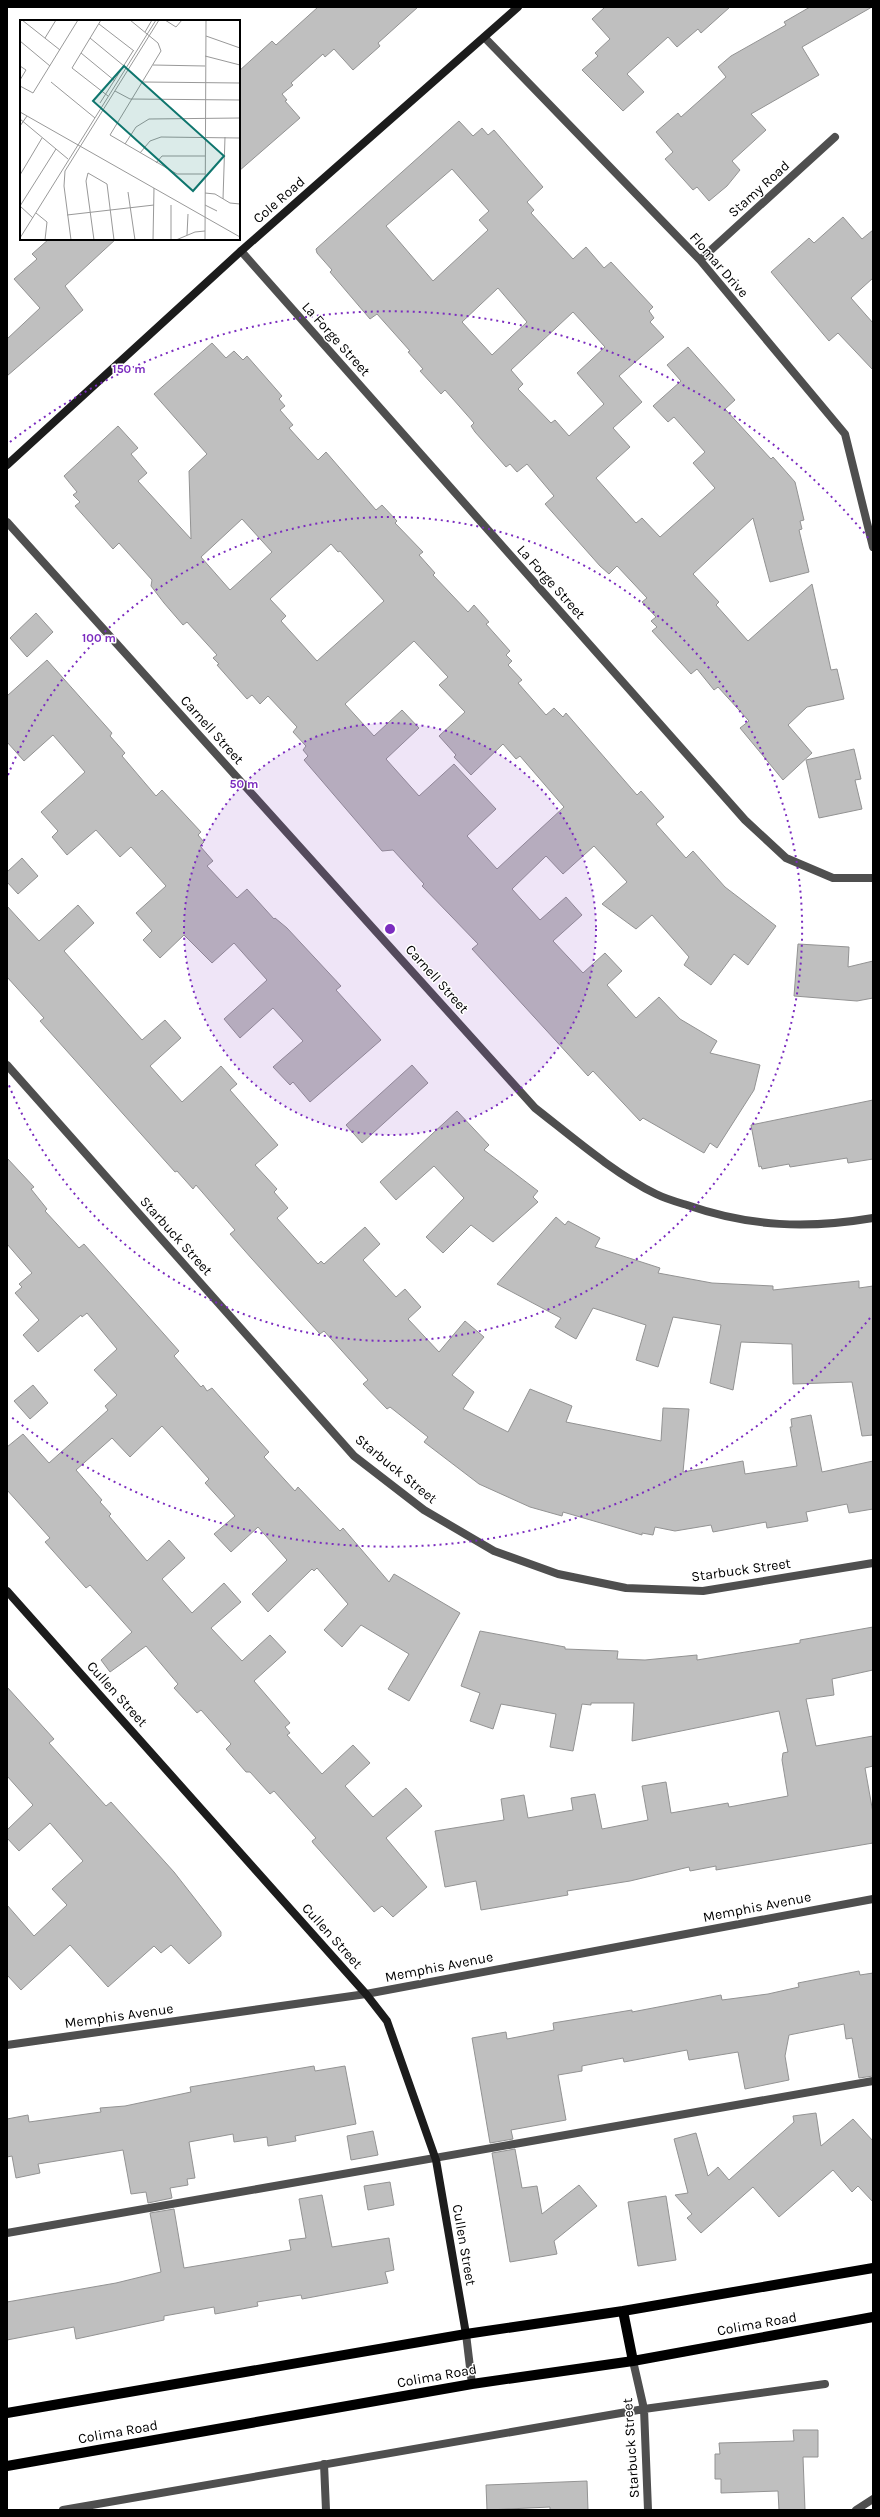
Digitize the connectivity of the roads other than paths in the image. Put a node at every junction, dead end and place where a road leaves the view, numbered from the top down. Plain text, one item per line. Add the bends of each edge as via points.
1 (518, 7) edge
2 (485, 38) junction
3 (835, 137) dead end
4 (240, 251) junction
5 (700, 260) junction
6 (7, 465) edge
7 (7, 522) edge
8 (873, 547) edge
9 (873, 878) edge
10 (7, 1065) edge
11 (873, 1218) edge
12 (873, 1563) edge
13 (7, 1591) edge
14 (873, 1899) edge
15 (366, 1994) junction
16 (7, 2045) edge
17 (873, 2081) edge
18 (436, 2160) junction
19 (7, 2233) edge
20 (873, 2268) edge
21 (623, 2311) junction
22 (873, 2317) edge
23 (466, 2334) junction
24 (633, 2360) junction
25 (472, 2384) junction
26 (825, 2384) dead end
27 (644, 2409) junction
28 (7, 2413) edge
29 (324, 2464) junction
30 (7, 2466) edge
31 (873, 2499) edge
32 (63, 2510) edge
33 (326, 2510) edge
34 (648, 2510) edge
35 (856, 2510) edge

1 - 2 street, Cole Road
2 - 4 street, Cole Road
2 - 5 street, Flomar Drive
3 - 5 street, Stamy Road
4 - 6 street, Cole Road
4 - 9 street, La Forge Street via 745,820 786,858 833,878
5 - 8 street, Flomar Drive via 845,434
7 - 11 street, Carnell Street via 535,1108 596,1156 656,1194 718,1216 777,1225 845,1223
10 - 12 street, Starbuck Street via 354,1456 443,1522 494,1551 558,1574 626,1588 703,1591
13 - 15 street, Cullen Street
14 - 15 street, Memphis Avenue
15 - 16 street, Memphis Avenue
15 - 18 street, Cullen Street via 387,2021
17 - 18 street
18 - 19 street
18 - 23 street, Cullen Street
20 - 21 main road
21 - 23 main road
21 - 24 main road
22 - 24 main road, Colima Road
23 - 25 street, Cullen Street
23 - 28 main road
24 - 25 main road, Colima Road
24 - 27 street, Starbuck Street
25 - 30 main road, Colima Road
26 - 27 street
27 - 29 street
27 - 34 street, Starbuck Street
29 - 32 street
29 - 33 street
31 - 35 street

